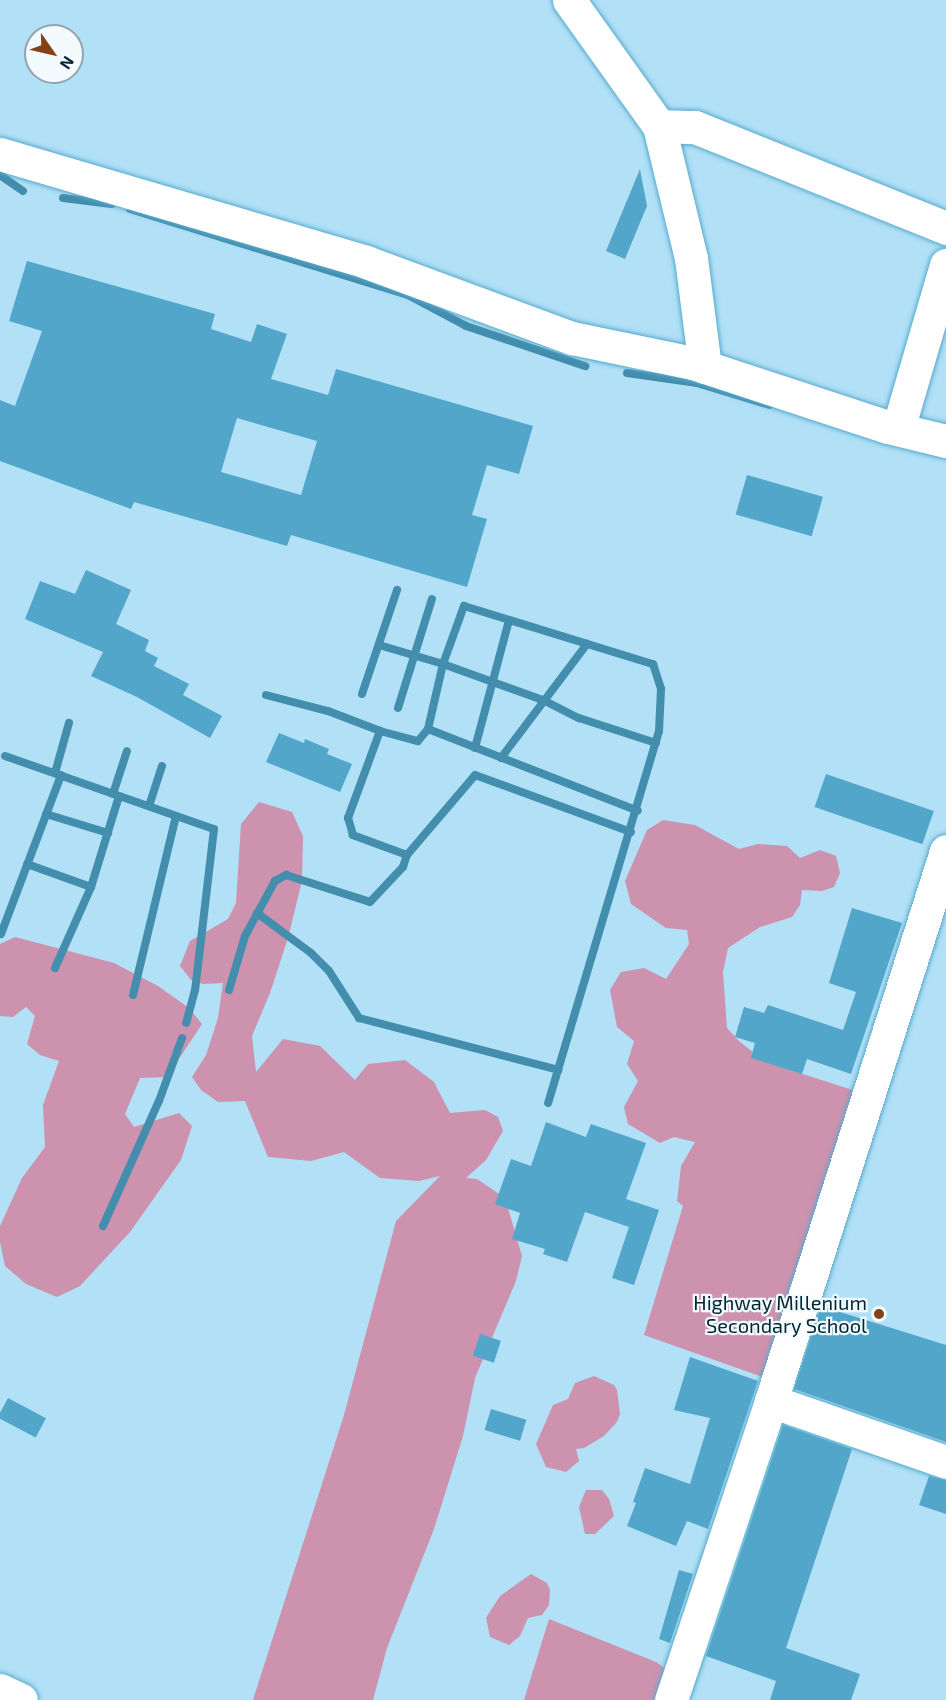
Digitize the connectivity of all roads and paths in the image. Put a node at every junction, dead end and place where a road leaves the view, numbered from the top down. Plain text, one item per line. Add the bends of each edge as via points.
1 (569, 0) edge
2 (659, 126) junction
3 (0, 154) edge
4 (946, 228) edge
5 (946, 265) edge
6 (705, 367) junction
7 (898, 429) junction
8 (946, 441) edge
9 (946, 851) edge
10 (771, 1401) junction
11 (946, 1462) edge
12 (0, 1690) edge
13 (21, 1700) edge
14 (671, 1700) edge

1 - 2 street
2 - 4 street via 695,127
2 - 6 street via 691,258
3 - 6 street via 366,262 572,338
5 - 7 street
6 - 7 street
7 - 8 street
9 - 10 street
10 - 11 street
10 - 14 street
12 - 13 street

